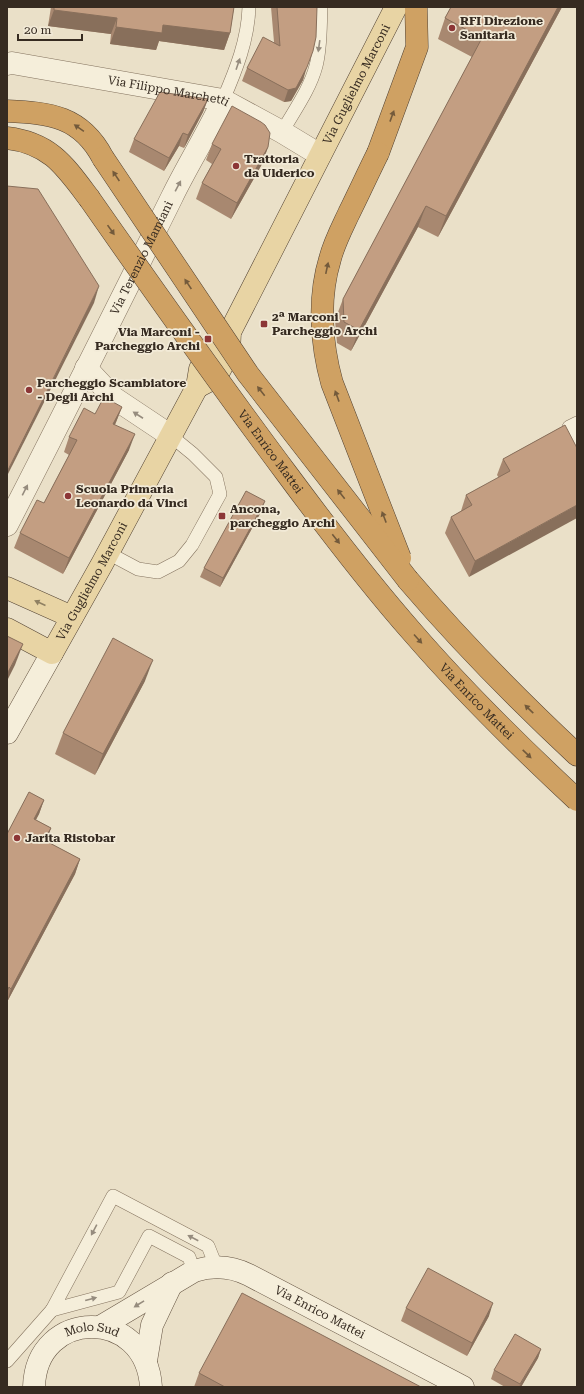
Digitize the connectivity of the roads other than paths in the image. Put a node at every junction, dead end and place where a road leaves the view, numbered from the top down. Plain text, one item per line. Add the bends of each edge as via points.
1 (249, 7) edge
2 (321, 7) edge
3 (396, 7) edge
4 (416, 7) edge
5 (9, 61) edge
6 (223, 100) junction
7 (7, 111) edge
8 (282, 132) junction
9 (7, 138) edge
10 (320, 155) junction
11 (86, 368) junction
12 (577, 423) edge
13 (171, 436) junction
14 (577, 441) edge
15 (7, 525) edge
16 (108, 553) junction
17 (408, 580) junction
18 (7, 588) edge
19 (72, 617) junction
20 (7, 629) edge
21 (52, 653) junction
22 (7, 733) edge
23 (577, 755) edge
24 (577, 800) edge
25 (158, 1219) junction
26 (149, 1236) junction
27 (216, 1266) junction
28 (194, 1271) junction
29 (172, 1283) junction
30 (52, 1310) junction
31 (100, 1327) junction
32 (9, 1357) edge
33 (146, 1361) junction
34 (34, 1387) edge
35 (151, 1387) edge
36 (463, 1387) edge

6 -> 1 lane via 246,36
2 -> 8 lane via 316,65
3 - 10 main road, Via Guglielmo Marconi
17 -> 4 highway, bridge via 332,383 323,332 324,292 330,259 378,152 417,47
5 - 6 street, Via Filippo Marchetti
6 - 8 street, Via Filippo Marchetti
11 -> 6 street, Via Terenzio Mamiani
17 -> 7 highway, bridge via 248,374 97,145 69,122 60,118
8 - 10 street, Via Filippo Marchetti
9 -> 24 highway, Via Enrico Mattei, bridge via 40,148 64,166 234,403 361,571 412,633 473,700
10 - 13 main road, Via Guglielmo Marconi via 230,332 213,345 200,369 197,387
13 -> 11 street via 114,398
15 -> 11 street, Via Terenzio Mamiani
12 - 14 lane via 569,427
13 - 16 main road, Via Guglielmo Marconi
13 - 16 lane via 216,477 220,494 192,545 179,560 158,572 138,569
16 - 19 main road, Via Guglielmo Marconi
23 -> 17 highway via 435,612
19 -> 18 main road
19 - 21 main road, Via Guglielmo Marconi
20 - 21 main road
21 - 22 street, Via Guglielmo Marconi
25 - 26 lane
27 -> 25 lane via 208,1246
25 -> 30 lane via 113,1196
26 - 28 lane via 189,1257
30 -> 26 lane via 119,1292
27 - 28 street, Via Enrico Mattei
27 - 36 street, Via Enrico Mattei via 235,1269 249,1275
28 - 29 street, Via Enrico Mattei
29 -> 31 street, Via Enrico Mattei
29 - 33 street via 152,1325
30 - 32 lane
31 - 33 street, Molo Sud via 119,1333 135,1345
31 - 34 street, Molo Sud via 82,1327 65,1333 51,1343 40,1357 34,1374
33 - 35 street, Molo Sud

